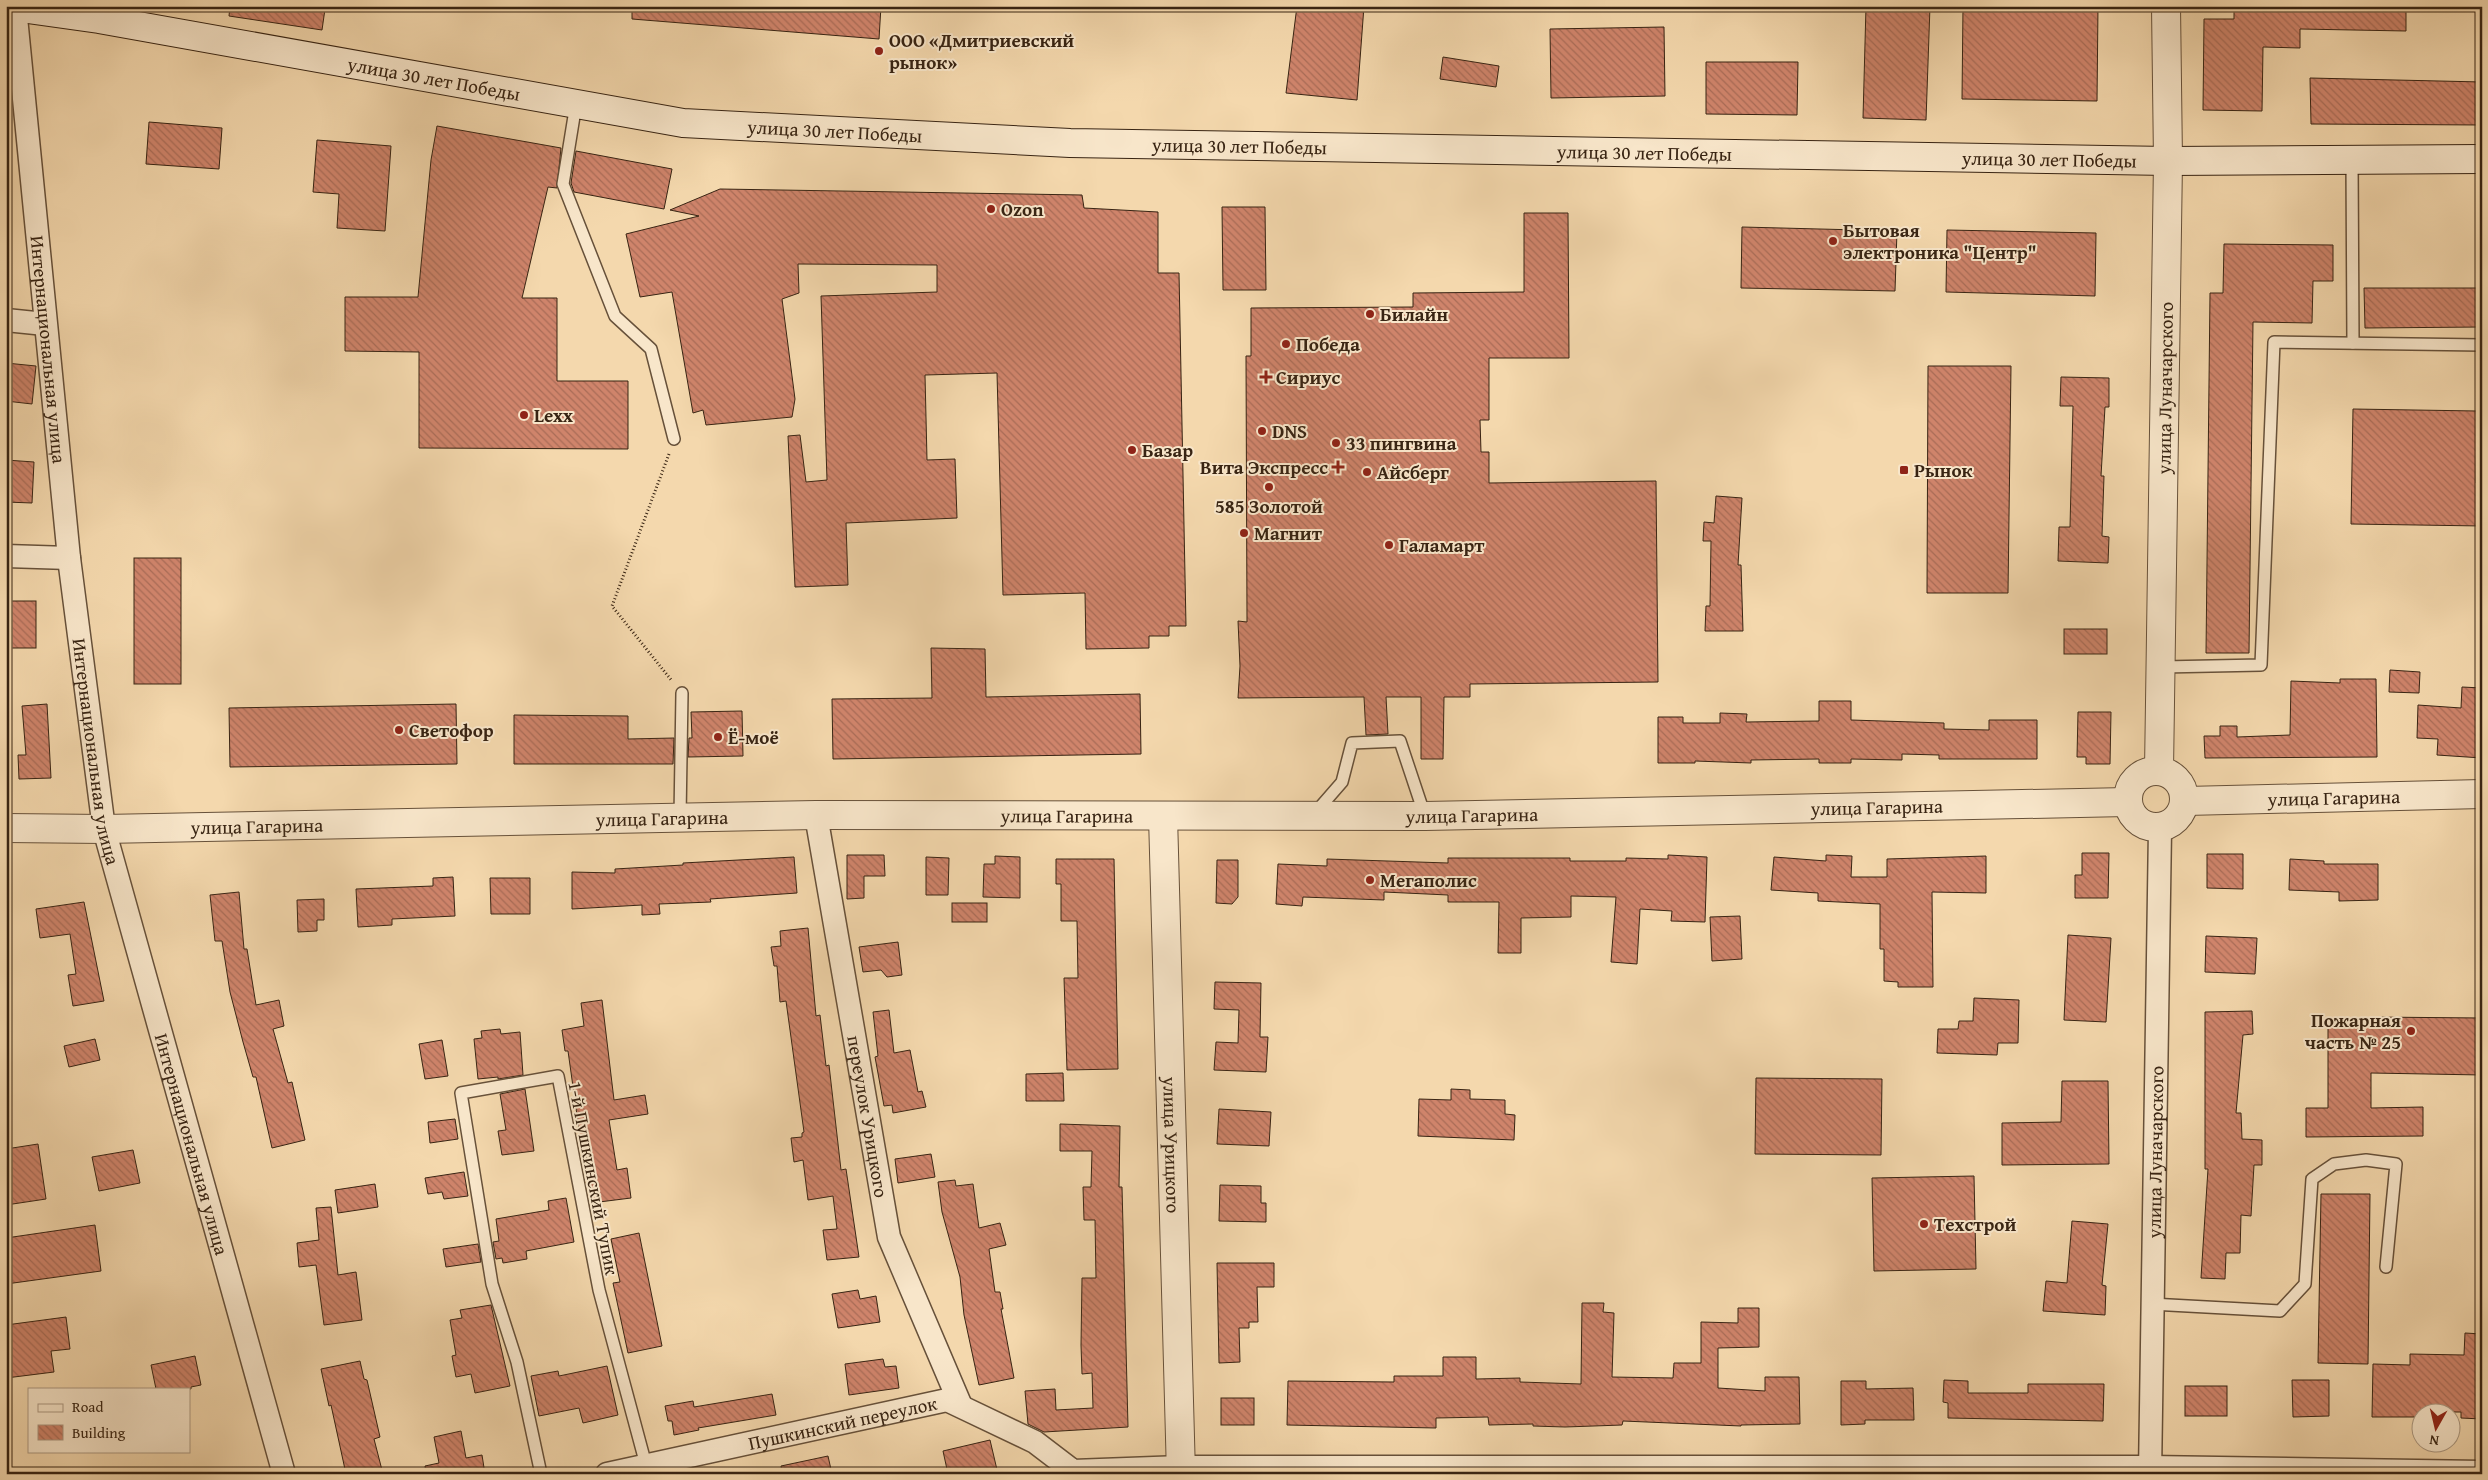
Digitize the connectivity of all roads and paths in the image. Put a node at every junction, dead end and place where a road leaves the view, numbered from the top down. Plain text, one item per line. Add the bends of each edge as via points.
1 (2166, 6) edge
2 (10, 7) edge
3 (576, 104) junction
4 (2482, 159) edge
5 (2352, 160) junction
6 (2168, 161) junction
7 (6, 320) edge
8 (45, 324) junction
9 (2353, 343) junction
10 (2482, 344) edge
11 (674, 439) joint
12 (6, 556) edge
13 (69, 558) junction
14 (2162, 667) junction
15 (682, 693) joint
16 (2159, 770) junction
17 (2482, 794) edge
18 (2186, 801) junction
19 (2127, 802) junction
20 (816, 815) junction
21 (1314, 815) junction
22 (1163, 816) junction
23 (1424, 816) junction
24 (680, 817) junction
25 (6, 828) edge
26 (104, 829) junction
27 (2160, 829) junction
28 (2386, 1267) dead end
29 (2151, 1304) junction
30 (961, 1406) junction
31 (646, 1465) junction
32 (672, 1467) edge
33 (1181, 1470) edge
34 (2150, 1470) edge
35 (2482, 1472) edge
36 (284, 1474) edge
37 (541, 1474) edge
38 (608, 1474) edge

1 - 6 street, улица Луначарского
2 - 3 street, улица 30 лет Победы via 99,19
2 - 8 street, Интернациональная улица
3 - 6 street, улица 30 лет Победы via 683,123 1070,143
3 - 11 lane via 563,184 615,316 651,349
4 - 5 street, улица 30 лет Победы
5 - 6 street, улица 30 лет Победы
5 - 9 lane
6 - 14 street, улица Луначарского
7 - 8 street
8 - 13 street, Интернациональная улица
9 - 10 lane
9 - 14 lane via 2274,342 2261,665
11 - 15 path via 612,606
12 - 13 street
13 - 26 street, Интернациональная улица
14 - 16 street, улица Луначарского
15 - 24 lane
16 - 18 street via 2179,780
16 - 19 street via 2142,773 2130,785
17 - 18 street, улица Гагарина
18 - 27 street via 2178,820
19 - 23 street, улица Гагарина
19 - 27 street via 2138,822
20 - 22 street, улица Гагарина
20 - 24 street, улица Гагарина
20 - 30 street, переулок Урицкого via 889,1237
21 - 22 street, улица Гагарина
21 - 23 street, улица Гагарина
21 - 23 lane via 1342,782 1352,743 1400,741
22 - 33 street, улица Урицкого
24 - 26 street, улица Гагарина
25 - 26 street, улица Гагарина
26 - 36 street, Интернациональная улица
27 - 29 street, улица Луначарского
28 - 29 lane via 2396,1164 2366,1160 2334,1164 2312,1179 2305,1284 2280,1311
29 - 34 street, улица Луначарского
30 - 32 street, Пушкинский переулок via 947,1400
30 - 33 street, Пушкинский переулок via 1035,1442 1073,1471
31 - 32 street, Пушкинский переулок
31 - 37 lane, 1-й Пушкинский Тупик via 599,1290 558,1076 461,1093 492,1284 517,1362
31 - 38 street, Пушкинский переулок
33 - 34 street, Пушкинский переулок
34 - 35 street, Пушкинский переулок

